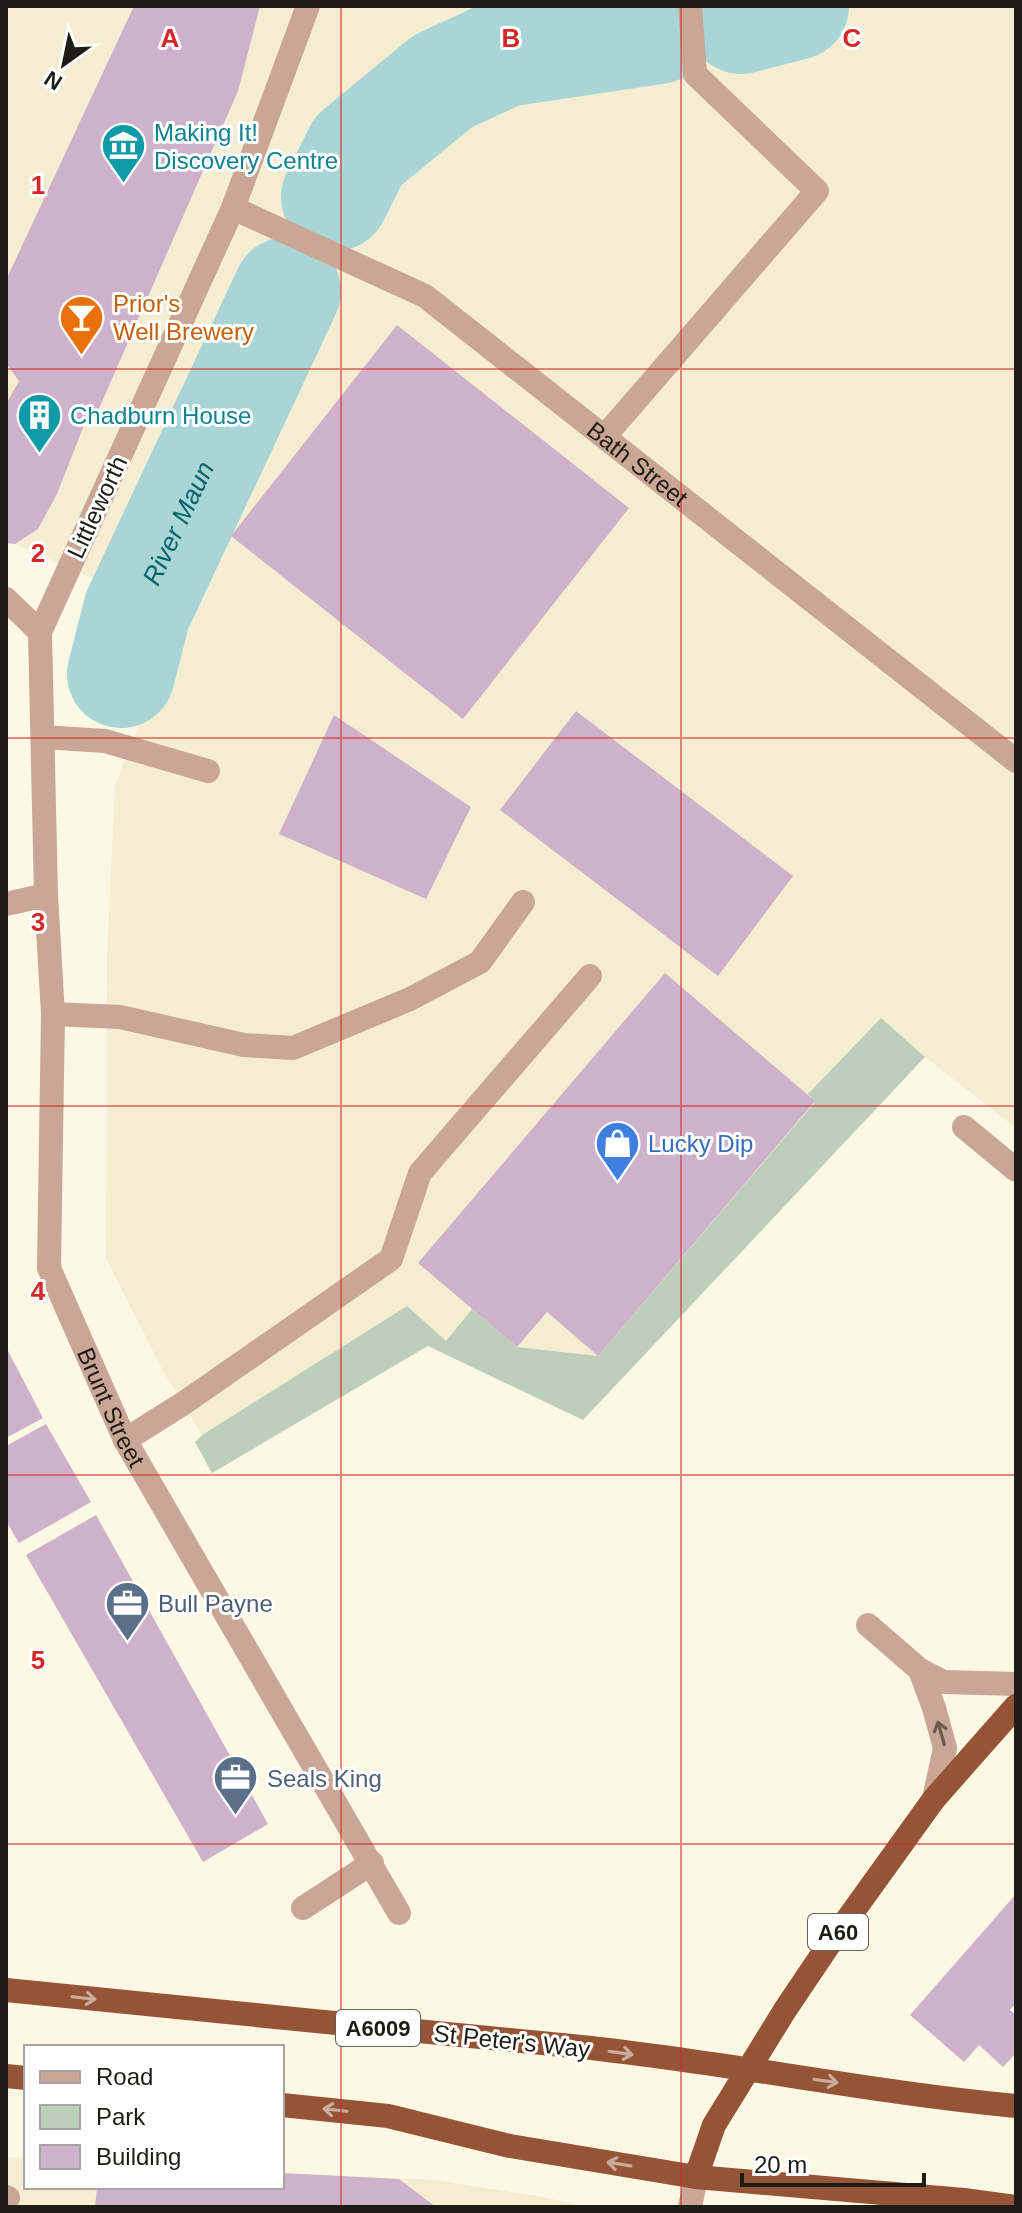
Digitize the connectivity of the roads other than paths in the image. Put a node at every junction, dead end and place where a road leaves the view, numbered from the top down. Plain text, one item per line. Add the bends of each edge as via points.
1 (308, 6) edge
2 (690, 6) edge
3 (233, 208) junction
4 (605, 436) junction
5 (6, 599) edge
6 (40, 632) junction
7 (43, 737) junction
8 (1016, 761) edge
9 (208, 771) dead end
10 (46, 895) junction
11 (523, 902) dead end
12 (6, 904) edge
13 (590, 976) dead end
14 (53, 1014) junction
15 (964, 1127) dead end
16 (1016, 1170) edge
17 (125, 1440) junction
18 (868, 1625) dead end
19 (920, 1670) junction
20 (1016, 1684) edge
21 (1016, 1706) edge
22 (934, 1799) junction
23 (372, 1863) junction
24 (303, 1908) dead end
25 (399, 1913) dead end
26 (6, 1990) edge
27 (749, 2070) junction
28 (284, 2105) edge
29 (1016, 2106) edge
30 (696, 2177) junction
31 (690, 2207) edge
32 (1015, 2207) edge

1 - 3 street, Littleworth
2 - 4 street via 695,74 817,191
3 - 4 street, Bath Street via 425,296
3 - 6 street, Littleworth
4 - 8 street, Bath Street
5 - 6 street
6 - 7 street, Littleworth
7 - 9 street via 105,741
7 - 10 street, Littleworth
10 - 12 street
10 - 14 street, Brunt Street
11 - 14 street via 480,962 410,999 293,1048 244,1045 120,1017
13 - 17 street via 420,1173 391,1259
14 - 17 street, Brunt Street via 49,1268
15 - 16 street
17 - 23 street, Brunt Street
18 - 19 street
19 - 20 street via 943,1682
22 -> 19 street via 945,1748
21 - 22 highway, A60
22 - 27 highway, A60 via 826,1949
23 - 24 street
23 - 25 street, Brunt Street
26 -> 27 highway, St Peter's Way / A6009 via 572,2046
27 -> 29 highway, St Peter's Way / A6009
27 - 30 highway via 714,2125
30 -> 28 highway via 510,2146 388,2116
30 - 31 street
30 - 32 highway

